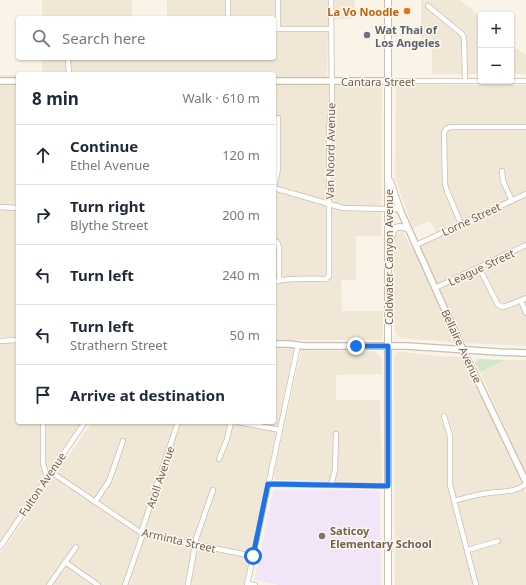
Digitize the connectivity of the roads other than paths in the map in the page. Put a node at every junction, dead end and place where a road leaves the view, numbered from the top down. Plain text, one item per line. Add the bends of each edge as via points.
1 (228, 0) edge
2 (278, 0) edge
3 (331, 0) edge
4 (388, 0) edge
5 (428, 6) dead end
6 (228, 16) edge
7 (276, 29) edge
8 (331, 29) junction
9 (68, 60) edge
10 (69, 72) edge
11 (0, 81) edge
12 (16, 81) edge
13 (276, 81) edge
14 (331, 81) junction
15 (388, 81) junction
16 (465, 81) junction
17 (478, 81) edge
18 (514, 81) edge
19 (526, 81) edge
20 (278, 118) dead end
21 (526, 127) edge
22 (502, 171) dead end
23 (388, 176) junction
24 (276, 178) edge
25 (276, 189) edge
26 (526, 194) edge
27 (512, 200) junction
28 (329, 204) junction
29 (0, 208) edge
30 (16, 208) edge
31 (388, 209) junction
32 (400, 210) junction
33 (461, 224) junction
34 (406, 228) junction
35 (276, 244) edge
36 (416, 245) junction
37 (526, 245) edge
38 (388, 248) junction
39 (479, 267) junction
40 (276, 281) edge
41 (436, 288) junction
42 (526, 298) edge
43 (520, 301) junction
44 (526, 313) edge
45 (0, 340) edge
46 (16, 340) edge
47 (276, 344) edge
48 (298, 345) junction
49 (388, 346) junction
50 (463, 350) junction
51 (526, 353) edge
52 (444, 416) dead end
53 (43, 424) edge
54 (84, 424) edge
55 (177, 424) edge
56 (231, 424) edge
57 (248, 424) edge
58 (280, 430) junction
59 (336, 434) dead end
60 (123, 441) dead end
61 (219, 459) dead end
62 (51, 472) junction
63 (47, 478) junction
64 (526, 483) edge
65 (268, 484) junction
66 (331, 485) junction
67 (388, 486) junction
68 (214, 490) dead end
69 (454, 501) junction
70 (95, 502) junction
71 (142, 534) junction
72 (498, 541) dead end
73 (196, 546) junction
74 (0, 547) edge
75 (76, 547) dead end
76 (468, 550) junction
77 (253, 556) junction
78 (65, 562) junction
79 (248, 584) edge
80 (49, 585) edge
81 (98, 585) edge
82 (125, 585) edge
83 (188, 585) edge
84 (255, 585) edge
85 (388, 585) edge
86 (476, 585) edge

1 - 6 street
2 - 7 street
3 - 8 street, Van Noord Avenue
4 - 15 main road, Coldwater Canyon Avenue
5 - 16 street via 464,38
7 - 8 street
8 - 14 street, Van Noord Avenue
9 - 10 street
11 - 12 street
13 - 14 street, Cantara Street
14 - 15 street, Cantara Street
14 - 28 street, Van Noord Avenue
15 - 16 street, Cantara Street
15 - 23 main road, Coldwater Canyon Avenue
16 - 17 street, Cantara Street
18 - 19 street
20 - 24 street
21 - 33 street via 446,129 445,184
22 - 27 street via 503,181
23 - 31 main road, Coldwater Canyon Avenue
23 - 32 main road
25 - 28 street
26 - 27 street, Lorne Street
27 - 33 street, Lorne Street
28 - 31 street via 350,209
28 - 40 street, Van Noord Avenue via 328,278
29 - 30 street
31 - 32 street
31 - 34 street via 397,211
31 - 38 main road, Coldwater Canyon Avenue
32 - 36 street, Bellaire Avenue
33 - 36 street, Lorne Street
34 - 36 street
34 - 38 main road via 398,226 393,230
35 - 40 street via 279,248
36 - 41 street, Bellaire Avenue
37 - 39 street, League Street
38 - 49 main road, Coldwater Canyon Avenue
39 - 41 street, League Street
39 - 43 street via 498,305 504,307
41 - 50 street, Bellaire Avenue
42 - 43 street
43 - 44 street
45 - 46 street
47 - 48 street
48 - 49 street
48 - 58 street
49 - 50 street
49 - 67 main road, Coldwater Canyon Avenue
50 - 51 street
50 - 64 street, Bellaire Avenue
52 - 69 street via 450,436 450,485
53 - 63 street via 43,463
54 - 62 street, Fulton Avenue
55 - 71 street, Atoll Avenue
56 - 61 street
57 - 58 street
58 - 65 street
59 - 66 street via 335,470
60 - 70 street via 109,480
62 - 63 street, Fulton Avenue
62 - 70 street, Arminta Street
63 - 74 street, Fulton Avenue
64 - 69 street via 522,488 484,493
65 - 66 street
65 - 77 street
66 - 67 street
67 - 85 main road, Coldwater Canyon Avenue
68 - 73 street via 196,539
69 - 76 street
70 - 71 street, Arminta Street
71 - 73 street, Arminta Street
71 - 82 street, Atoll Avenue
72 - 76 street
73 - 77 street, Arminta Street
73 - 83 street
75 - 78 street
76 - 86 street
77 - 79 street
78 - 80 street
78 - 81 street
79 - 84 street

